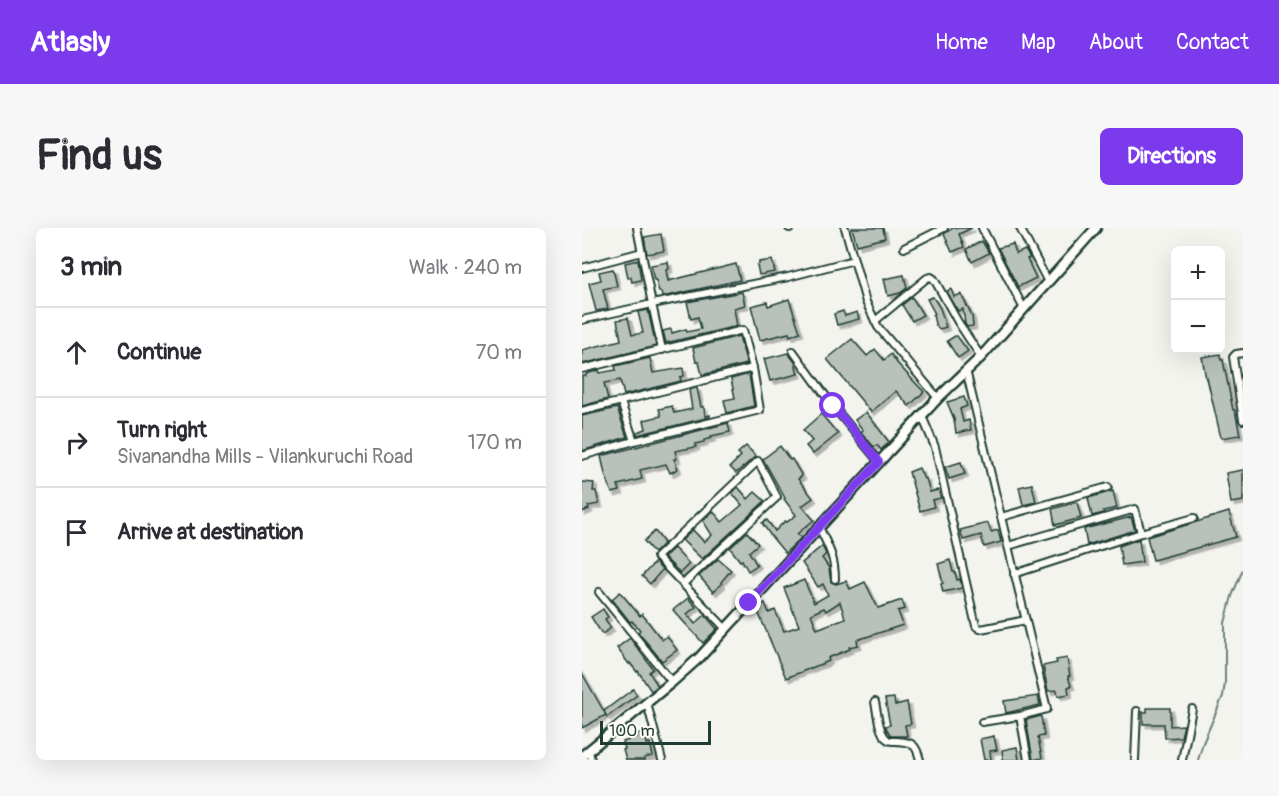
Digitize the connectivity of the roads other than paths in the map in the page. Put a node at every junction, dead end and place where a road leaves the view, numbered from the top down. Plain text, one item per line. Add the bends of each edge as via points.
1 (637, 228) edge
2 (845, 228) edge
3 (944, 228) edge
4 (982, 228) edge
5 (1020, 228) edge
6 (1083, 228) edge
7 (1096, 228) edge
8 (1088, 237) junction
9 (904, 248) dead end
10 (642, 252) junction
11 (854, 260) junction
12 (582, 268) edge
13 (1048, 282) junction
14 (651, 304) junction
15 (1024, 309) junction
16 (582, 320) edge
17 (875, 321) junction
18 (662, 350) junction
19 (793, 351) dead end
20 (1243, 353) edge
21 (981, 357) junction
22 (753, 368) junction
23 (582, 369) edge
24 (966, 370) junction
25 (938, 398) junction
26 (621, 402) junction
27 (1241, 402) edge
28 (582, 411) edge
29 (922, 416) junction
30 (1243, 420) edge
31 (634, 441) junction
32 (582, 456) edge
33 (879, 462) junction
34 (1108, 487) dead end
35 (1001, 517) junction
36 (1194, 518) dead end
37 (819, 527) junction
38 (1142, 533) junction
39 (1008, 546) junction
40 (1014, 574) junction
41 (835, 579) dead end
42 (683, 584) junction
43 (598, 592) dead end
44 (1026, 620) junction
45 (725, 628) junction
46 (672, 682) junction
47 (875, 702) dead end
48 (647, 703) junction
49 (1192, 709) dead end
50 (1137, 711) dead end
51 (1020, 716) junction
52 (982, 722) dead end
53 (585, 754) edge
54 (591, 760) edge
55 (662, 760) edge
56 (920, 760) edge
57 (1028, 760) edge
58 (1135, 760) edge
59 (1182, 760) edge

1 - 10 street
2 - 11 street
3 - 9 street
4 - 15 street
5 - 13 street
6 - 8 street
7 - 8 main road
8 - 13 main road
10 - 12 street
10 - 14 street
11 - 14 street
11 - 17 street
13 - 15 main road
14 - 16 street
14 - 18 street
15 - 21 main road
17 - 21 street via 931,277
17 - 25 street
18 - 22 street via 743,330
18 - 23 street
19 - 33 street
20 - 27 street via 1233,357
21 - 24 main road
22 - 26 street
22 - 31 street via 760,410
24 - 25 main road
24 - 35 street
25 - 29 main road
26 - 28 street
26 - 31 street
27 - 30 street
29 - 33 main road
29 - 44 street via 935,447 976,626 980,629
31 - 32 street
33 - 37 main road
34 - 35 street
35 - 39 street
36 - 38 street
37 - 41 street via 832,552
37 - 45 main road
38 - 39 street via 1135,508
38 - 40 street
39 - 40 street
40 - 44 street
42 - 42 street via 657,557 758,461 777,497
42 - 45 street
43 - 46 street
44 - 51 street via 1047,709
45 - 46 main road
46 - 48 main road
47 - 56 street via 885,739 911,744
48 - 53 main road
48 - 55 street
49 - 59 street
50 - 58 street
51 - 52 street
51 - 57 street
53 - 54 street

